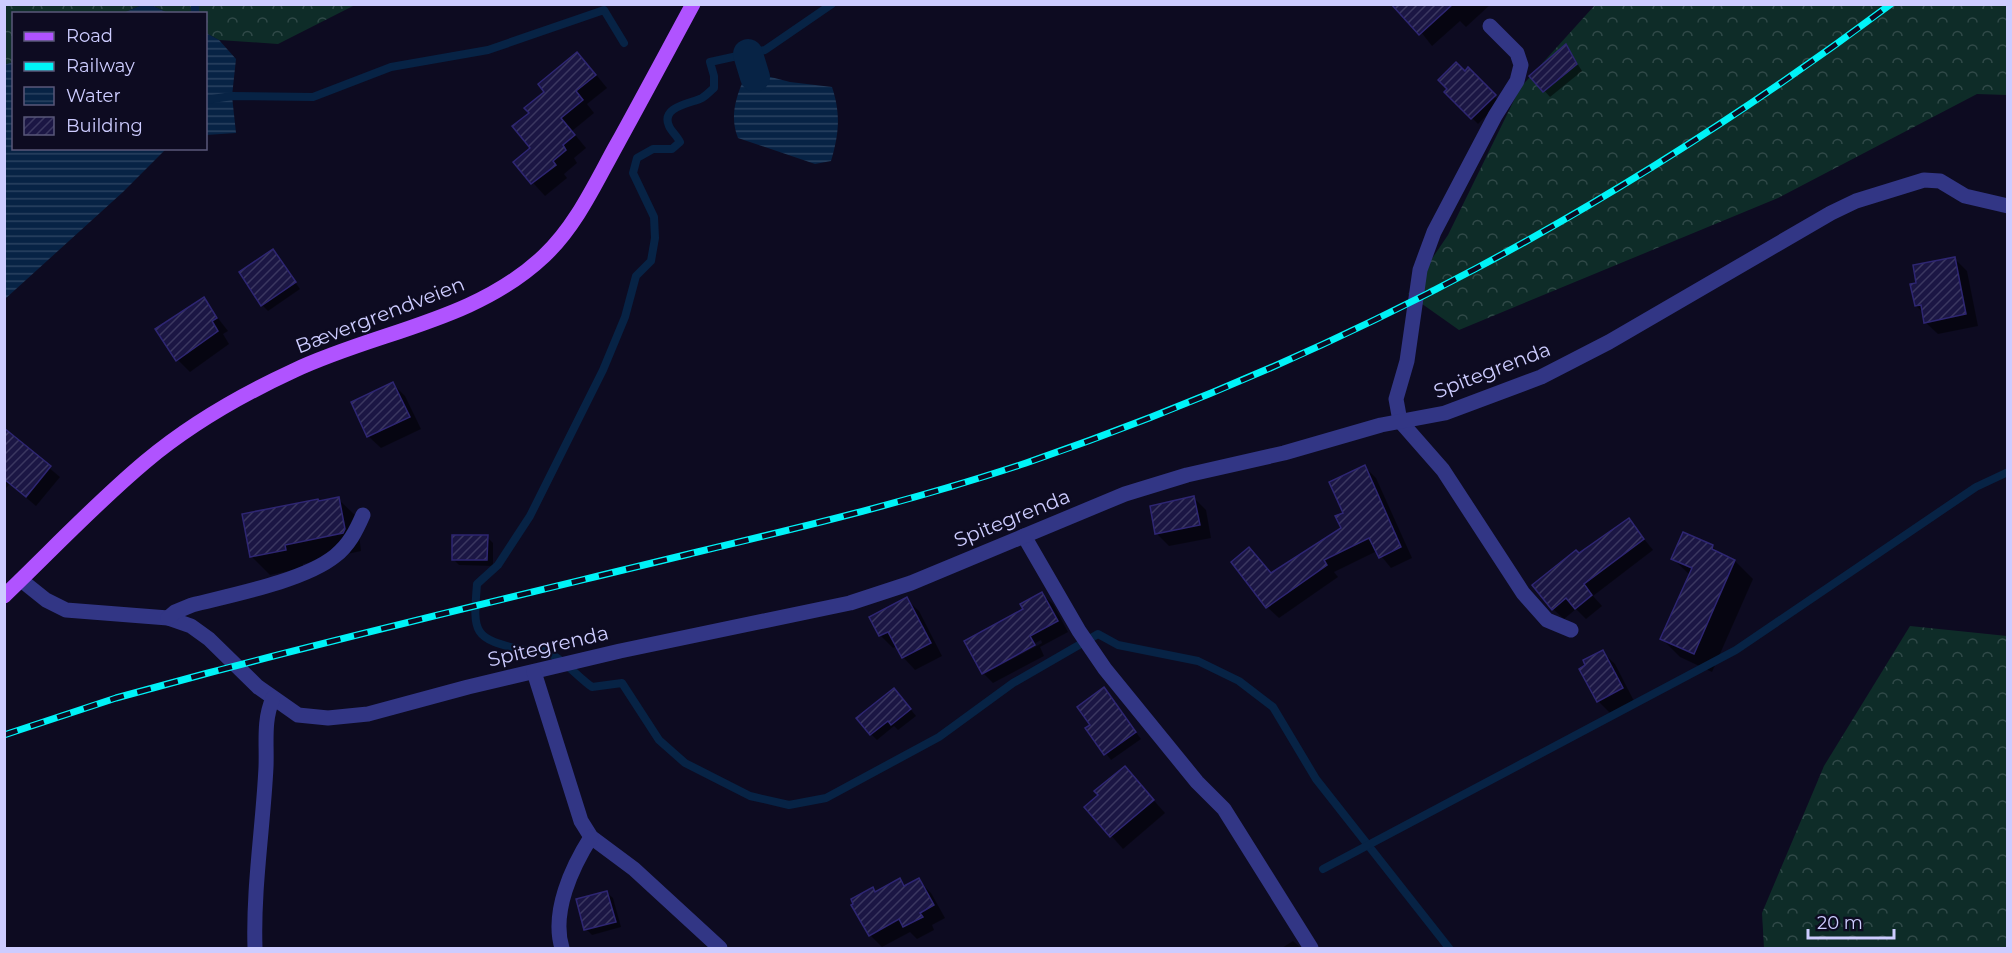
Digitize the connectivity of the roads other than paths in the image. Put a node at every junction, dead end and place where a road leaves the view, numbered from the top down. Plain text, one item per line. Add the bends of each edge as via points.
1 (693, 4) edge
2 (1490, 26) dead end
3 (2007, 206) edge
4 (1400, 421) junction
5 (363, 515) dead end
6 (1024, 536) junction
7 (21, 580) junction
8 (4, 596) edge
9 (168, 618) junction
10 (1571, 630) dead end
11 (534, 672) junction
12 (273, 698) junction
13 (591, 837) junction
14 (255, 948) edge
15 (562, 948) edge
16 (720, 948) edge
17 (1311, 948) edge

1 - 7 main road, Bævergrendveien via 588,198 545,255 489,296 450,315 304,366 220,408 146,461
2 - 4 street via 1517,52 1521,65 1517,81 1442,213 1420,270 1407,361 1396,399
3 - 4 street, Spitegrenda via 1965,196 1940,181 1924,180 1856,201 1610,342 1541,377 1445,413
4 - 6 street, Spitegrenda via 1187,475 1125,494
4 - 10 street via 1443,470 1523,593 1547,620
5 - 9 street via 347,545 324,564 192,605
6 - 11 street, Spitegrenda via 911,583 850,603
6 - 17 street via 1079,631 1197,782 1224,809
7 - 8 main road, Bævergrendveien
7 - 9 street, Spitegrenda via 66,610
9 - 12 street, Spitegrenda via 191,626 209,639
11 - 12 street, Spitegrenda via 344,718 298,715
11 - 13 street via 574,808
12 - 14 street via 267,712
13 - 15 street via 566,891 559,919
13 - 16 street via 634,869

